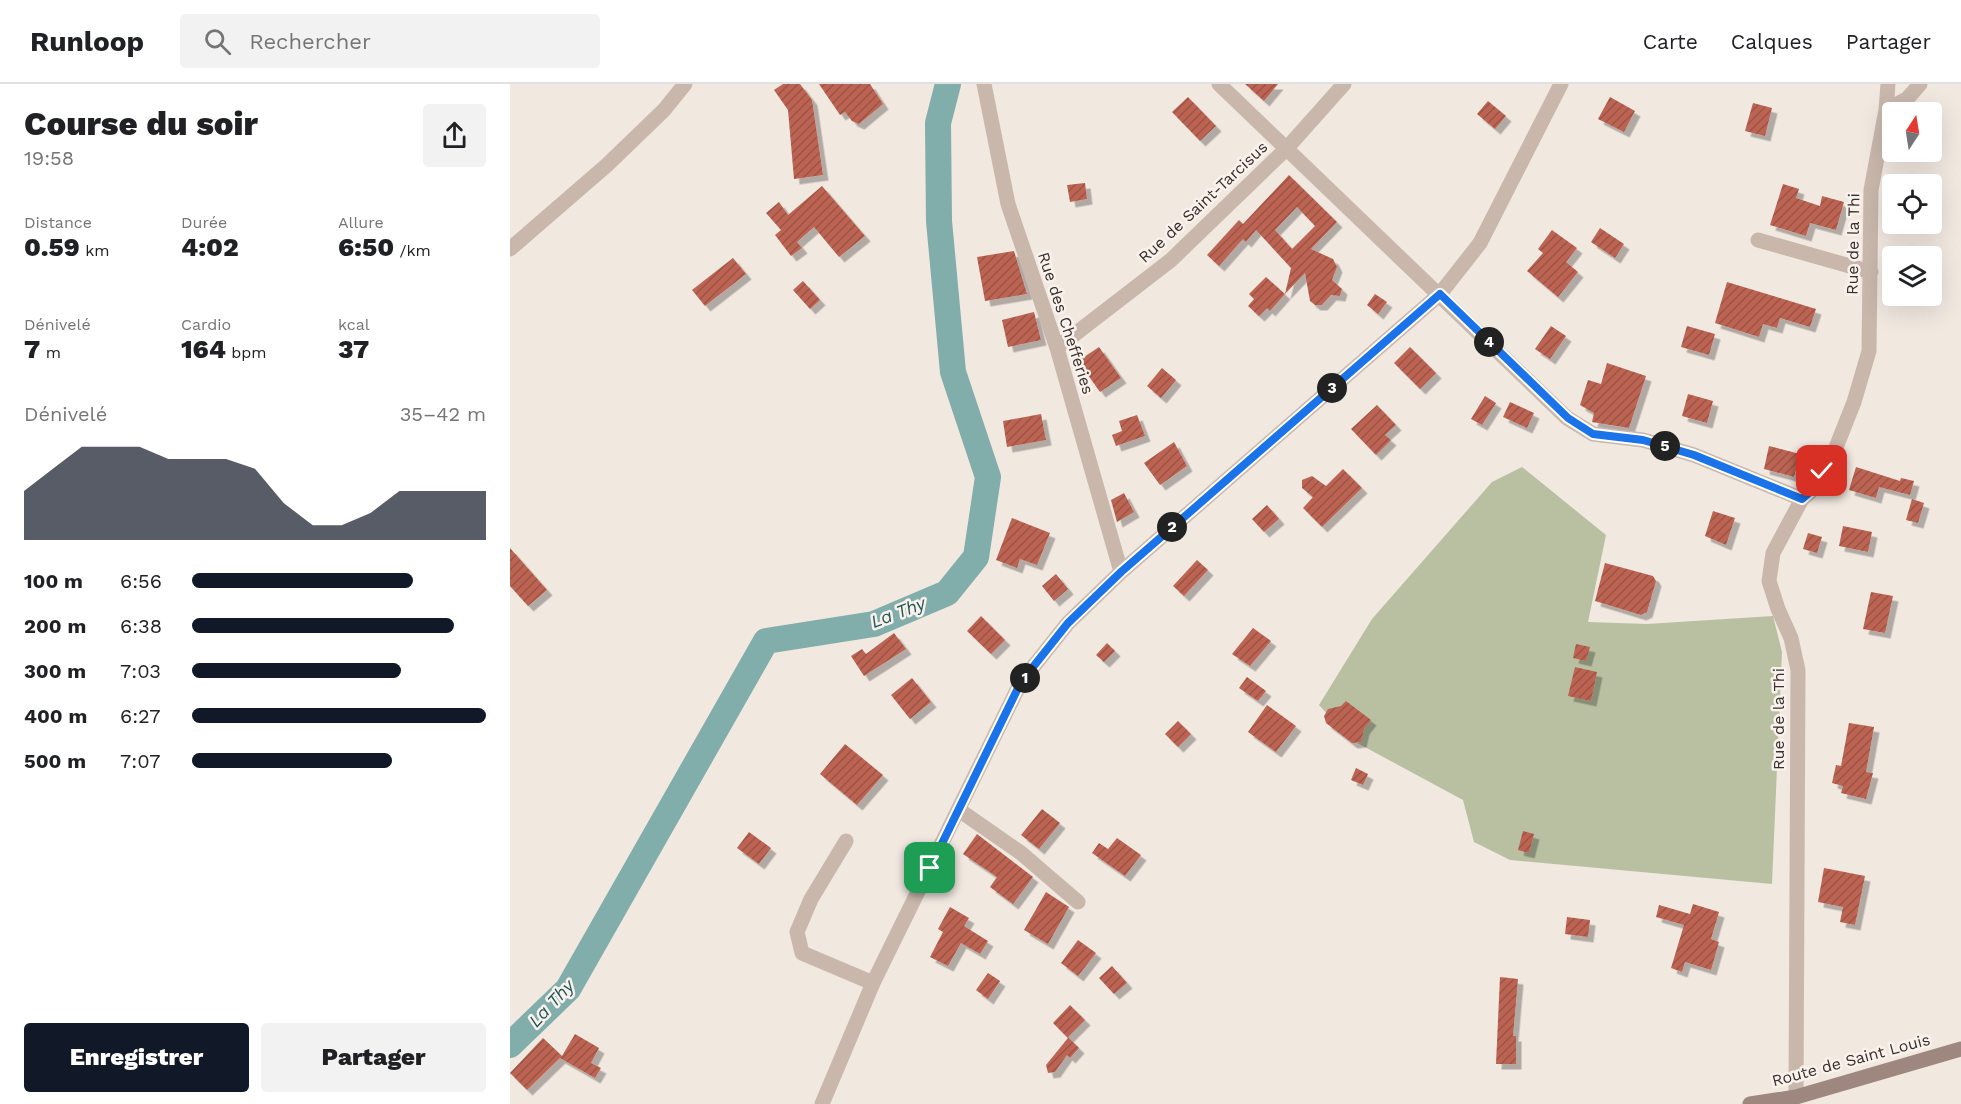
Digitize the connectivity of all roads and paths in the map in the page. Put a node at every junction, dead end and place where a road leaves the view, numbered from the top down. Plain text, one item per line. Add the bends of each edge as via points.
1 (685, 84) edge
2 (984, 84) edge
3 (1219, 84) edge
4 (1344, 84) edge
5 (1561, 84) edge
6 (1888, 84) edge
7 (1920, 84) edge
8 (1887, 102) edge
9 (1901, 102) edge
10 (1882, 130) edge
11 (1287, 148) junction
12 (1758, 240) dead end
13 (510, 249) edge
14 (1871, 272) junction
15 (1440, 294) junction
16 (1057, 348) junction
17 (1802, 499) junction
18 (1121, 572) junction
19 (959, 810) junction
20 (846, 841) dead end
21 (1078, 902) dead end
22 (873, 983) junction
23 (1961, 1049) edge
24 (1796, 1097) junction
25 (822, 1104) edge
26 (1750, 1104) edge

1 - 13 street via 607,165
2 - 16 street, Rue des Chefferies via 1008,204
3 - 11 street
4 - 11 street, Rue de Saint-Tarcisus
5 - 15 street via 1480,243
6 - 8 street, Rue de la Thi
7 - 9 street
10 - 14 street, Rue de la Thi via 1870,190
11 - 15 street
11 - 16 street, Rue de Saint-Tarcisus via 1171,260
12 - 14 street
14 - 17 street, Rue de la Thi via 1869,351 1854,402 1833,455
15 - 17 street via 1568,418 1593,434 1643,440 1694,455
15 - 18 street
16 - 18 street, Rue des Chefferies
17 - 24 street, Rue de la Thi via 1773,553 1769,581 1791,638 1798,670
18 - 19 street via 1068,623 1021,682
19 - 21 street via 1021,853
19 - 22 street
20 - 22 street via 797,932 802,953
22 - 25 street
23 - 24 main road, Route de Saint Louis
24 - 26 main road, Route de Saint Louis

